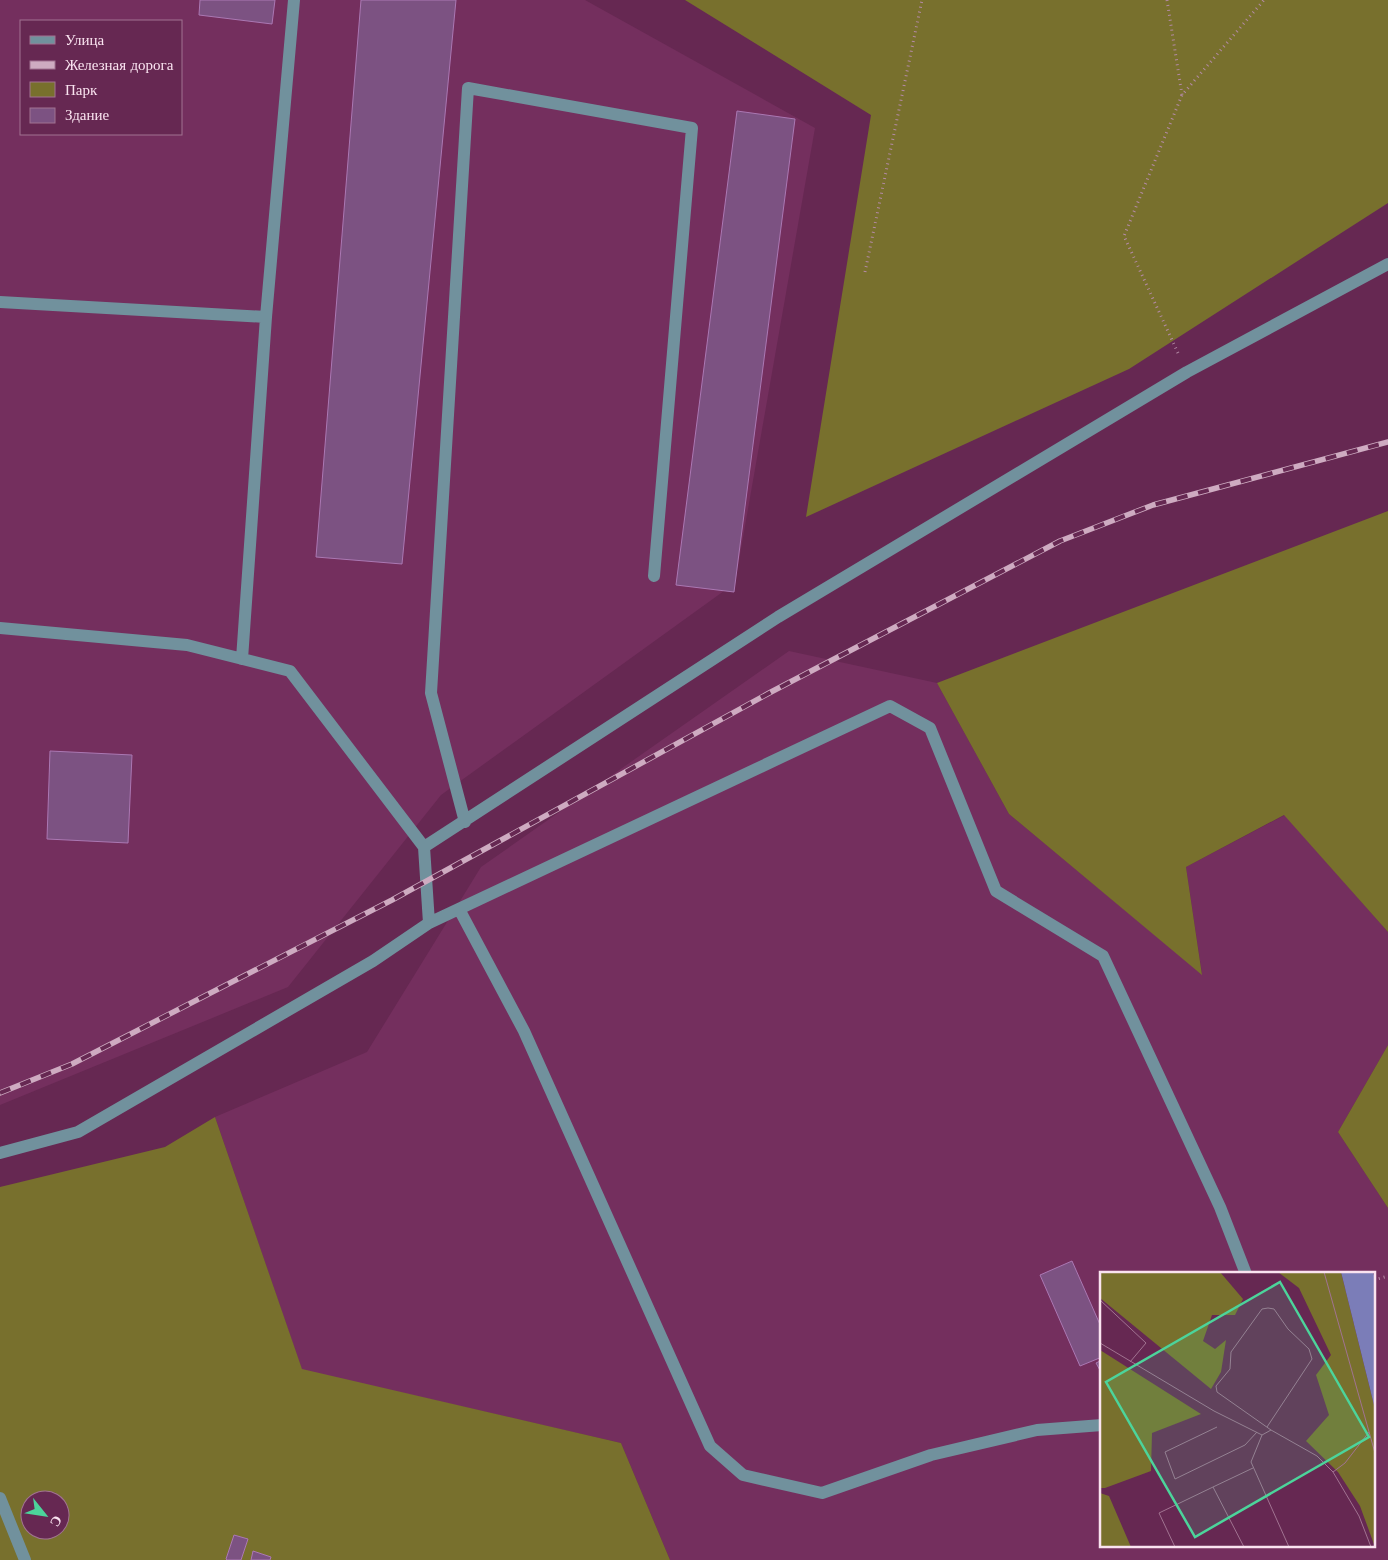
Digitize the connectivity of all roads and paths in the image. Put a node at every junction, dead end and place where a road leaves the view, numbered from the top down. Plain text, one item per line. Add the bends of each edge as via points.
1 (294, 0) edge
2 (922, 0) edge
3 (1166, 0) edge
4 (1264, 0) edge
5 (1182, 96) junction
6 (1388, 264) edge
7 (865, 272) dead end
8 (0, 302) edge
9 (266, 317) junction
10 (1187, 372) junction
11 (654, 576) dead end
12 (0, 628) edge
13 (242, 659) junction
14 (465, 822) junction
15 (424, 847) junction
16 (458, 909) junction
17 (428, 923) junction
18 (0, 1153) edge
19 (1245, 1272) edge
20 (1100, 1425) edge
21 (0, 1498) edge
22 (25, 1560) edge

1 - 9 lane
2 - 7 path
3 - 5 path
4 - 5 path
5 - 10 path via 1124,236
6 - 10 lane
8 - 9 lane
9 - 13 lane
10 - 14 lane via 778,617
11 - 14 lane via 692,128 468,88 431,692
12 - 13 lane via 187,645
13 - 15 lane via 290,671
14 - 15 lane
15 - 17 lane
16 - 17 lane
16 - 19 lane via 890,706 930,728 996,891 1103,956 1220,1207
16 - 20 lane via 524,1031 710,1446 743,1475 822,1493 931,1455 1037,1430
17 - 18 lane via 373,961 78,1132
21 - 22 lane

